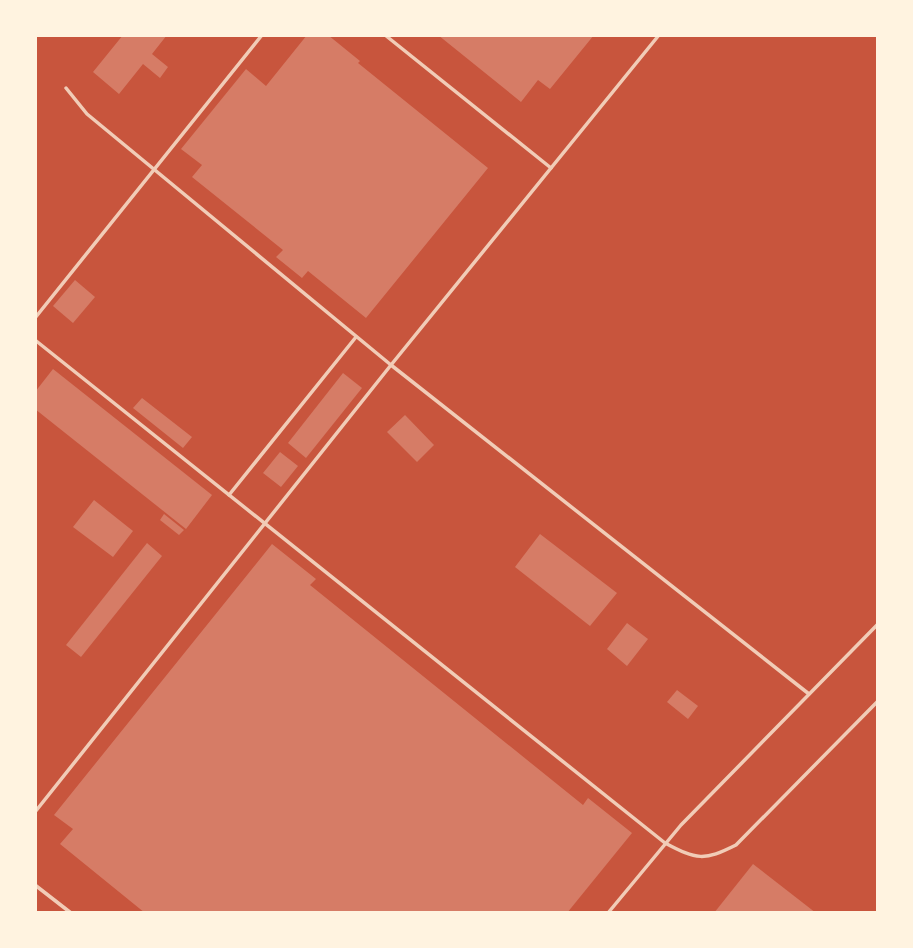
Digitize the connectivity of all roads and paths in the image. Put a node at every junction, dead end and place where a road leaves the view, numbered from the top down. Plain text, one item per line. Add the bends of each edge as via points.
1 (262, 35) edge
2 (385, 35) edge
3 (659, 35) edge
4 (66, 88) dead end
5 (551, 169) junction
6 (153, 171) junction
7 (35, 318) edge
8 (356, 337) junction
9 (35, 340) edge
10 (391, 365) junction
11 (229, 495) junction
12 (265, 523) junction
13 (878, 624) edge
14 (809, 694) junction
15 (878, 701) edge
16 (35, 812) edge
17 (666, 843) junction
18 (35, 885) edge
19 (71, 913) edge
20 (608, 913) edge

1 - 6 lane
2 - 5 lane
3 - 5 lane
4 - 6 lane via 87,114
5 - 10 lane
6 - 7 lane
6 - 8 lane
8 - 10 lane
8 - 11 lane
9 - 11 lane
10 - 12 lane
10 - 14 lane
11 - 12 lane
12 - 16 lane
12 - 17 lane
13 - 14 lane
14 - 17 lane
15 - 17 lane via 736,845 713,857 688,856
17 - 20 lane
18 - 19 lane

